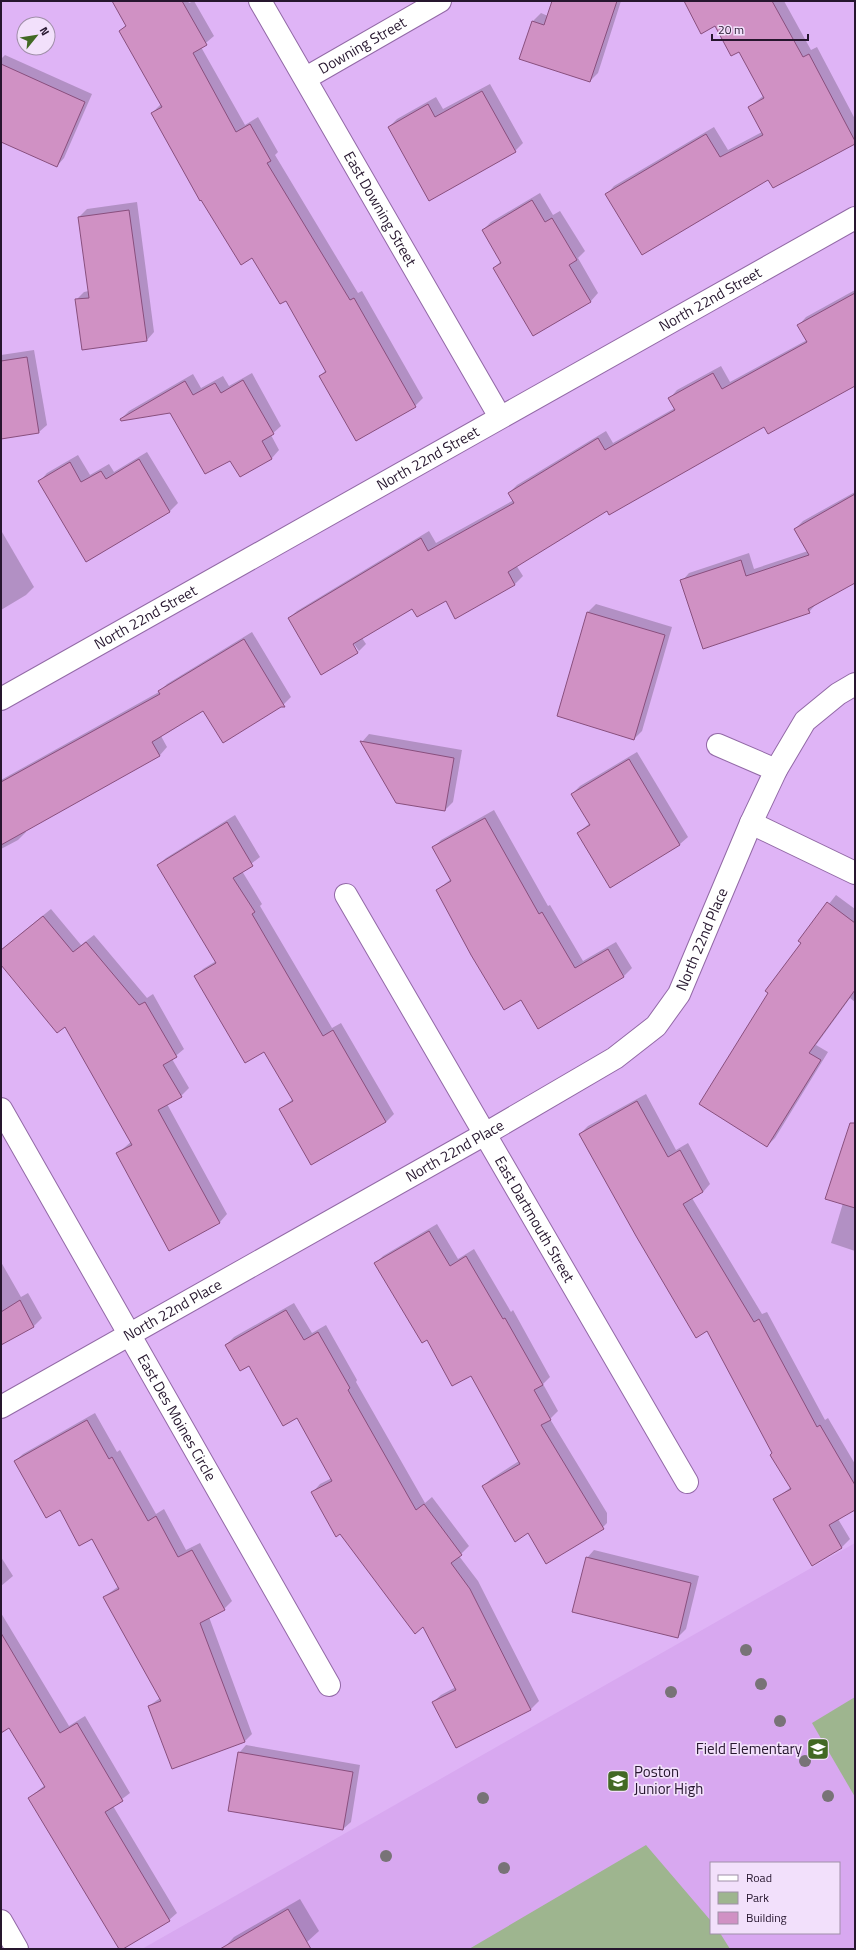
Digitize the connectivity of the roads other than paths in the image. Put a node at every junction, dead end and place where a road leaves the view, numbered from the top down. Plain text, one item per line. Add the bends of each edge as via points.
1 (260, 1) edge
2 (440, 1) edge
3 (306, 78) junction
4 (855, 218) edge
5 (500, 417) junction
6 (855, 684) edge
7 (1, 699) edge
8 (718, 745) dead end
9 (776, 770) junction
10 (751, 824) junction
11 (855, 873) edge
12 (346, 895) dead end
13 (1, 1109) edge
14 (485, 1134) junction
15 (129, 1335) junction
16 (1, 1407) edge
17 (687, 1482) dead end
18 (329, 1685) dead end
19 (1, 1921) edge
20 (17, 1949) edge

1 - 3 street, East Downing Street
2 - 3 street, Downing Street
3 - 5 street, East Downing Street
4 - 5 street, North 22nd Street
5 - 7 street, North 22nd Street
6 - 9 street, North 22nd Place via 838,694 805,721
8 - 9 street
9 - 10 street, North 22nd Place
10 - 11 street
10 - 14 street, North 22nd Place via 679,994 656,1026 615,1058
12 - 14 street, East Dartmouth Street
13 - 15 street, East Des Moines Circle
14 - 15 street, North 22nd Place
14 - 17 street, East Dartmouth Street
15 - 16 street, North 22nd Place
15 - 18 street, East Des Moines Circle
19 - 20 street

